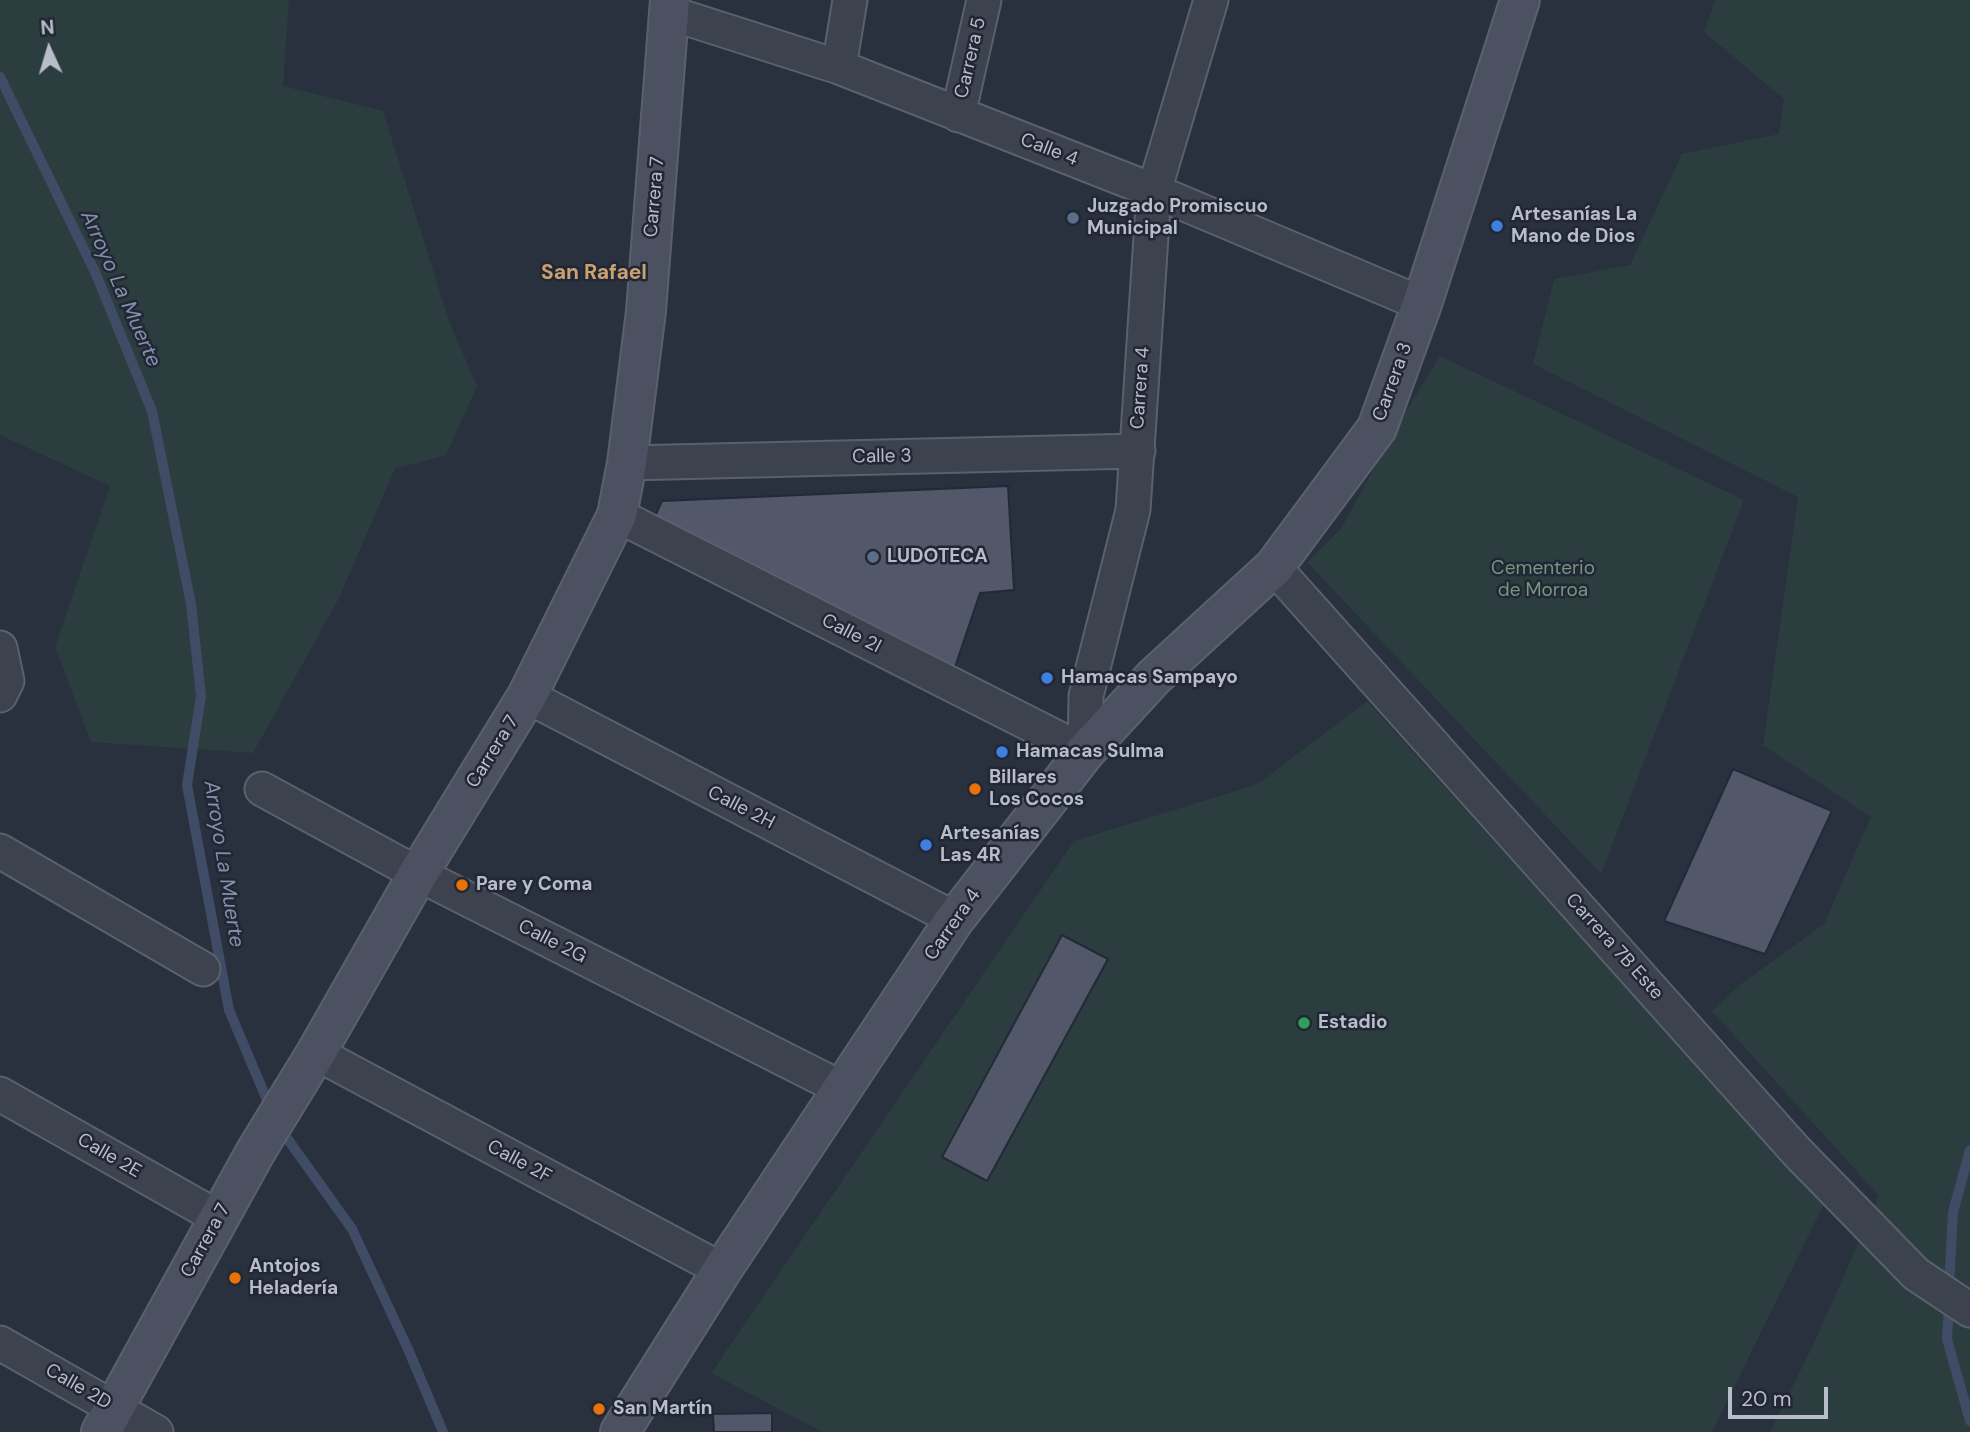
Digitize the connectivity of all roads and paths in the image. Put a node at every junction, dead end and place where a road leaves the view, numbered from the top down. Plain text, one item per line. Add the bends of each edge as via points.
1 (850, 0) edge
2 (984, 0) edge
3 (1211, 0) edge
4 (1520, 0) edge
5 (670, 6) edge
6 (839, 67) junction
7 (958, 115) junction
8 (1154, 191) junction
9 (1422, 304) junction
10 (1138, 451) junction
11 (627, 463) junction
12 (617, 515) junction
13 (1274, 567) junction
14 (0, 648) edge
15 (0, 695) edge
16 (527, 696) junction
17 (1085, 752) junction
18 (262, 789) dead end
19 (0, 851) edge
20 (418, 874) junction
21 (955, 919) junction
22 (203, 969) dead end
23 (316, 1053) junction
24 (843, 1089) junction
25 (0, 1094) edge
26 (219, 1218) junction
27 (722, 1270) junction
28 (1970, 1310) edge
29 (0, 1343) edge
30 (108, 1420) edge
31 (156, 1432) edge
32 (620, 1432) edge

1 - 6 street
2 - 7 street, Carrera 5
3 - 8 street, Carrera 4
4 - 9 street, Carrera 3
5 - 6 street, Calle 4
5 - 11 street, Carrera 7 via 646,311
6 - 7 street, Calle 4
7 - 8 street, Calle 4
8 - 9 street, Calle 4
8 - 10 street, Carrera 4
9 - 13 street, Carrera 3 via 1377,428
10 - 11 street, Calle 3
10 - 17 street, Carrera 4 via 1133,510 1086,696
11 - 12 street, Carrera 7
12 - 16 street, Carrera 7
12 - 17 street, Calle 2I
13 - 17 street, Carrera 3 via 1154,677
13 - 28 street, Carrera 7B Este via 1788,1142 1916,1274
14 - 15 street via 8,681
16 - 20 street, Carrera 7
16 - 21 street, Calle 2H
17 - 21 street, Carrera 4
18 - 20 street, Calle 2G
19 - 22 street
20 - 23 street, Carrera 7
20 - 24 street, Calle 2G
21 - 24 street, Carrera 4
23 - 26 street, Carrera 7
23 - 27 street, Calle 2F
24 - 27 street, Carrera 4
25 - 26 street, Calle 2E
26 - 30 street, Carrera 7
27 - 32 street, Carrera 4
29 - 30 street, Calle 2D
30 - 31 street, Calle 2D

